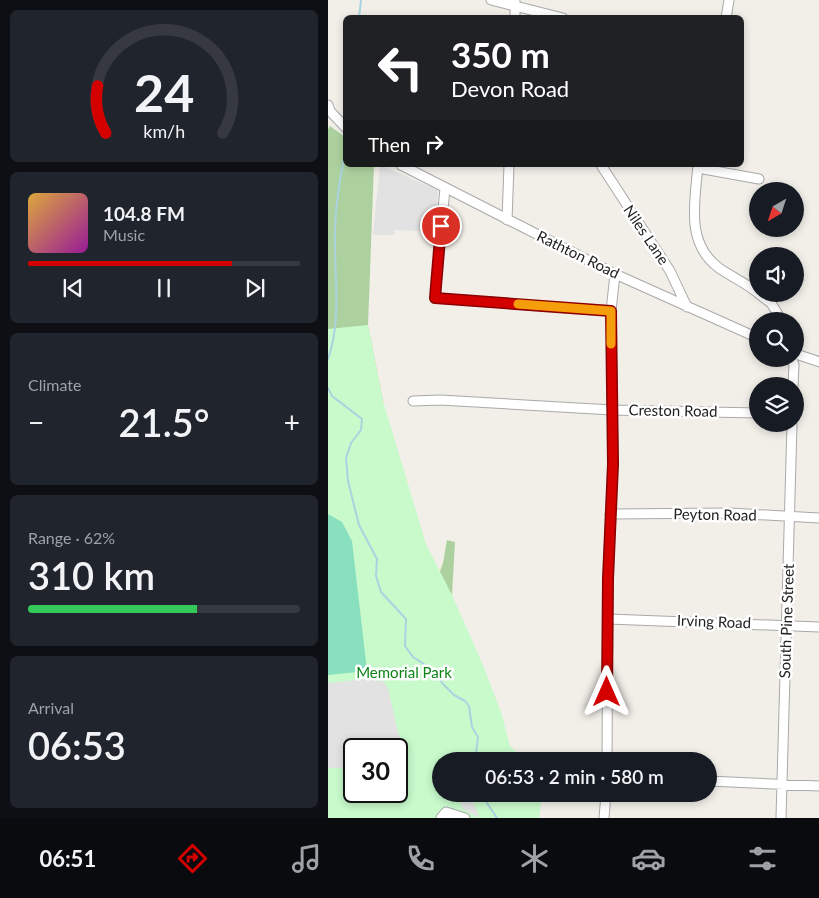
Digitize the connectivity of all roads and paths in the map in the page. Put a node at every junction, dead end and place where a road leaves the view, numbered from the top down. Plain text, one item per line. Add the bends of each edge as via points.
1 (491, 0) edge
2 (730, 0) edge
3 (515, 3) edge
4 (553, 15) edge
5 (727, 15) edge
6 (328, 105) edge
7 (343, 125) edge
8 (405, 167) edge
9 (509, 167) edge
10 (602, 167) edge
11 (698, 167) edge
12 (758, 179) dead end
13 (445, 188) junction
14 (507, 220) junction
15 (615, 274) junction
16 (749, 287) edge
17 (687, 308) junction
18 (611, 311) junction
19 (749, 334) edge
20 (804, 357) edge
21 (820, 362) edge
22 (413, 401) dead end
23 (612, 410) junction
24 (749, 413) edge
25 (792, 432) edge
26 (610, 514) junction
27 (791, 518) junction
28 (820, 518) edge
29 (608, 619) junction
30 (787, 625) junction
31 (820, 627) edge
32 (607, 752) edge
33 (717, 781) edge
34 (782, 784) junction
35 (820, 786) edge
36 (605, 802) edge
37 (444, 815) edge
38 (465, 818) edge
39 (604, 818) edge
40 (781, 818) edge

1 - 3 street
2 - 5 street
3 - 4 street
6 - 7 street
8 - 13 street, Rathton Road
9 - 14 street
10 - 17 street, Niles Lane via 670,270
11 - 12 street
11 - 16 street via 696,240 704,254 718,267
13 - 14 street, Rathton Road
13 - 18 street via 435,298
14 - 15 street, Rathton Road
15 - 17 street, Rathton Road
15 - 18 street
17 - 19 street, Rathton Road
18 - 23 street
20 - 21 street
22 - 23 street, Creston Road
23 - 24 street, Creston Road
23 - 26 street
25 - 27 street, South Pine Street
26 - 27 street, Peyton Road via 730,513
26 - 29 street
27 - 28 street, Peyton Road
27 - 30 street, South Pine Street
29 - 30 street, Irving Road
29 - 32 street
30 - 31 street, Irving Road
30 - 34 street, South Pine Street
33 - 34 street
34 - 35 street
34 - 40 street, South Pine Street
36 - 39 street
37 - 38 street

